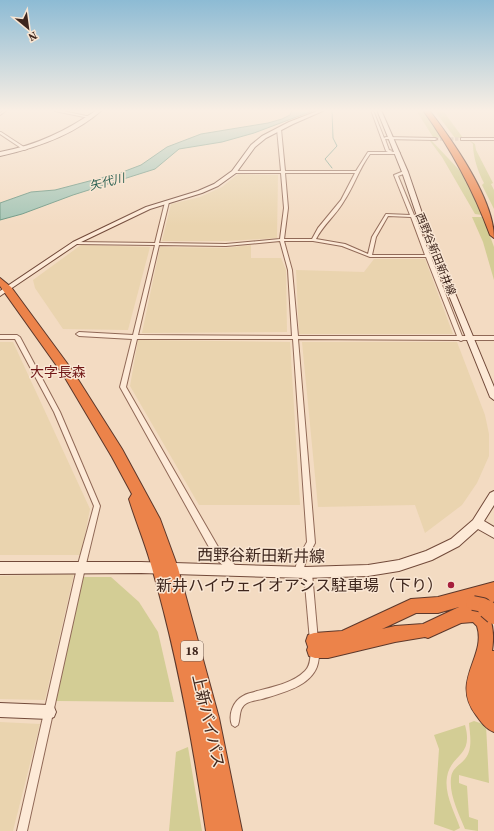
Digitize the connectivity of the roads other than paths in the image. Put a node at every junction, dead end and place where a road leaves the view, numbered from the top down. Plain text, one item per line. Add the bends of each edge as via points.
1 (28, 149) edge
2 (251, 149) edge
3 (281, 149) edge
4 (387, 149) edge
5 (396, 149) edge
6 (453, 149) edge
7 (459, 149) edge
8 (25, 150) joint
9 (397, 152) junction
10 (0, 154) edge
11 (234, 172) junction
12 (284, 172) junction
13 (355, 172) junction
14 (167, 202) junction
15 (416, 216) junction
16 (494, 218) edge
17 (494, 235) edge
18 (282, 240) junction
19 (313, 240) junction
20 (75, 243) junction
21 (157, 244) junction
22 (370, 256) junction
23 (428, 256) junction
24 (437, 256) junction
25 (3, 288) edge
26 (79, 334) dead end
27 (0, 337) edge
28 (134, 337) junction
29 (295, 338) junction
30 (494, 338) edge
31 (461, 339) junction
32 (470, 339) junction
33 (494, 397) edge
34 (494, 496) edge
35 (477, 522) junction
36 (494, 533) edge
37 (0, 568) edge
38 (81, 568) junction
39 (165, 568) junction
40 (235, 571) junction
41 (304, 573) junction
42 (494, 590) edge
43 (494, 599) edge
44 (438, 605) junction
45 (494, 615) edge
46 (453, 617) junction
47 (315, 645) junction
48 (494, 659) edge
49 (0, 710) edge
50 (494, 711) edge
51 (49, 712) junction
52 (236, 722) dead end
53 (494, 723) edge
54 (22, 831) edge
55 (216, 831) edge
56 (232, 831) edge

1 - 8 main road
2 - 11 main road
3 - 12 street
4 - 9 street
5 - 9 main road, 西野谷新田新井線
6 - 17 highway via 481,202
7 - 16 highway
8 - 10 main road
9 - 13 street via 369,153
9 - 15 main road, 西野谷新田新井線
11 - 12 street
11 - 14 main road via 209,188
12 - 13 street
12 - 18 street via 286,219
13 - 19 street via 343,200 318,229
14 - 20 main road via 148,208
14 - 21 street
15 - 22 street via 386,215 374,237
15 - 23 street
15 - 24 main road, 西野谷新田新井線
18 - 19 street
18 - 21 street via 226,245
18 - 29 street via 290,270
19 - 22 street via 343,245
20 - 21 street
20 - 25 main road
21 - 28 street
22 - 23 street
23 - 24 street
23 - 31 street
24 - 32 main road, 西野谷新田新井線
25 - 39 highway, 上新バイパス / 18 via 68,373 113,446 153,519
26 - 28 street
27 - 38 street via 17,337 57,412 97,506
28 - 29 street
28 - 40 street via 123,387 218,554
29 - 31 street
29 - 41 street via 311,543 302,560
30 - 32 street
31 - 32 street
32 - 33 main road, 西野谷新田新井線
34 - 35 main road, 西野谷新田新井線
35 - 36 main road
35 - 41 main road, 西野谷新田新井線 via 455,542 410,563 378,570
37 - 38 main road, 西野谷新田新井線
38 - 39 main road, 西野谷新田新井線
38 - 51 street
39 - 40 main road, 西野谷新田新井線
39 - 55 highway, 上新バイパス / 18
39 - 56 highway, 上新バイパス / 18 via 210,718
40 - 41 main road, 西野谷新田新井線
41 - 47 street
42 - 44 highway
43 - 46 highway
44 - 45 highway, bridge via 473,603 483,605
44 - 47 highway via 415,607 343,639
46 - 47 highway via 424,631 395,634 328,650
46 - 53 highway via 475,614 490,629 490,643 474,690 480,707
47 - 52 street via 315,662 308,675 294,683 245,699 238,704 235,712
48 - 50 highway via 485,682 485,696
49 - 51 main road
51 - 54 street

